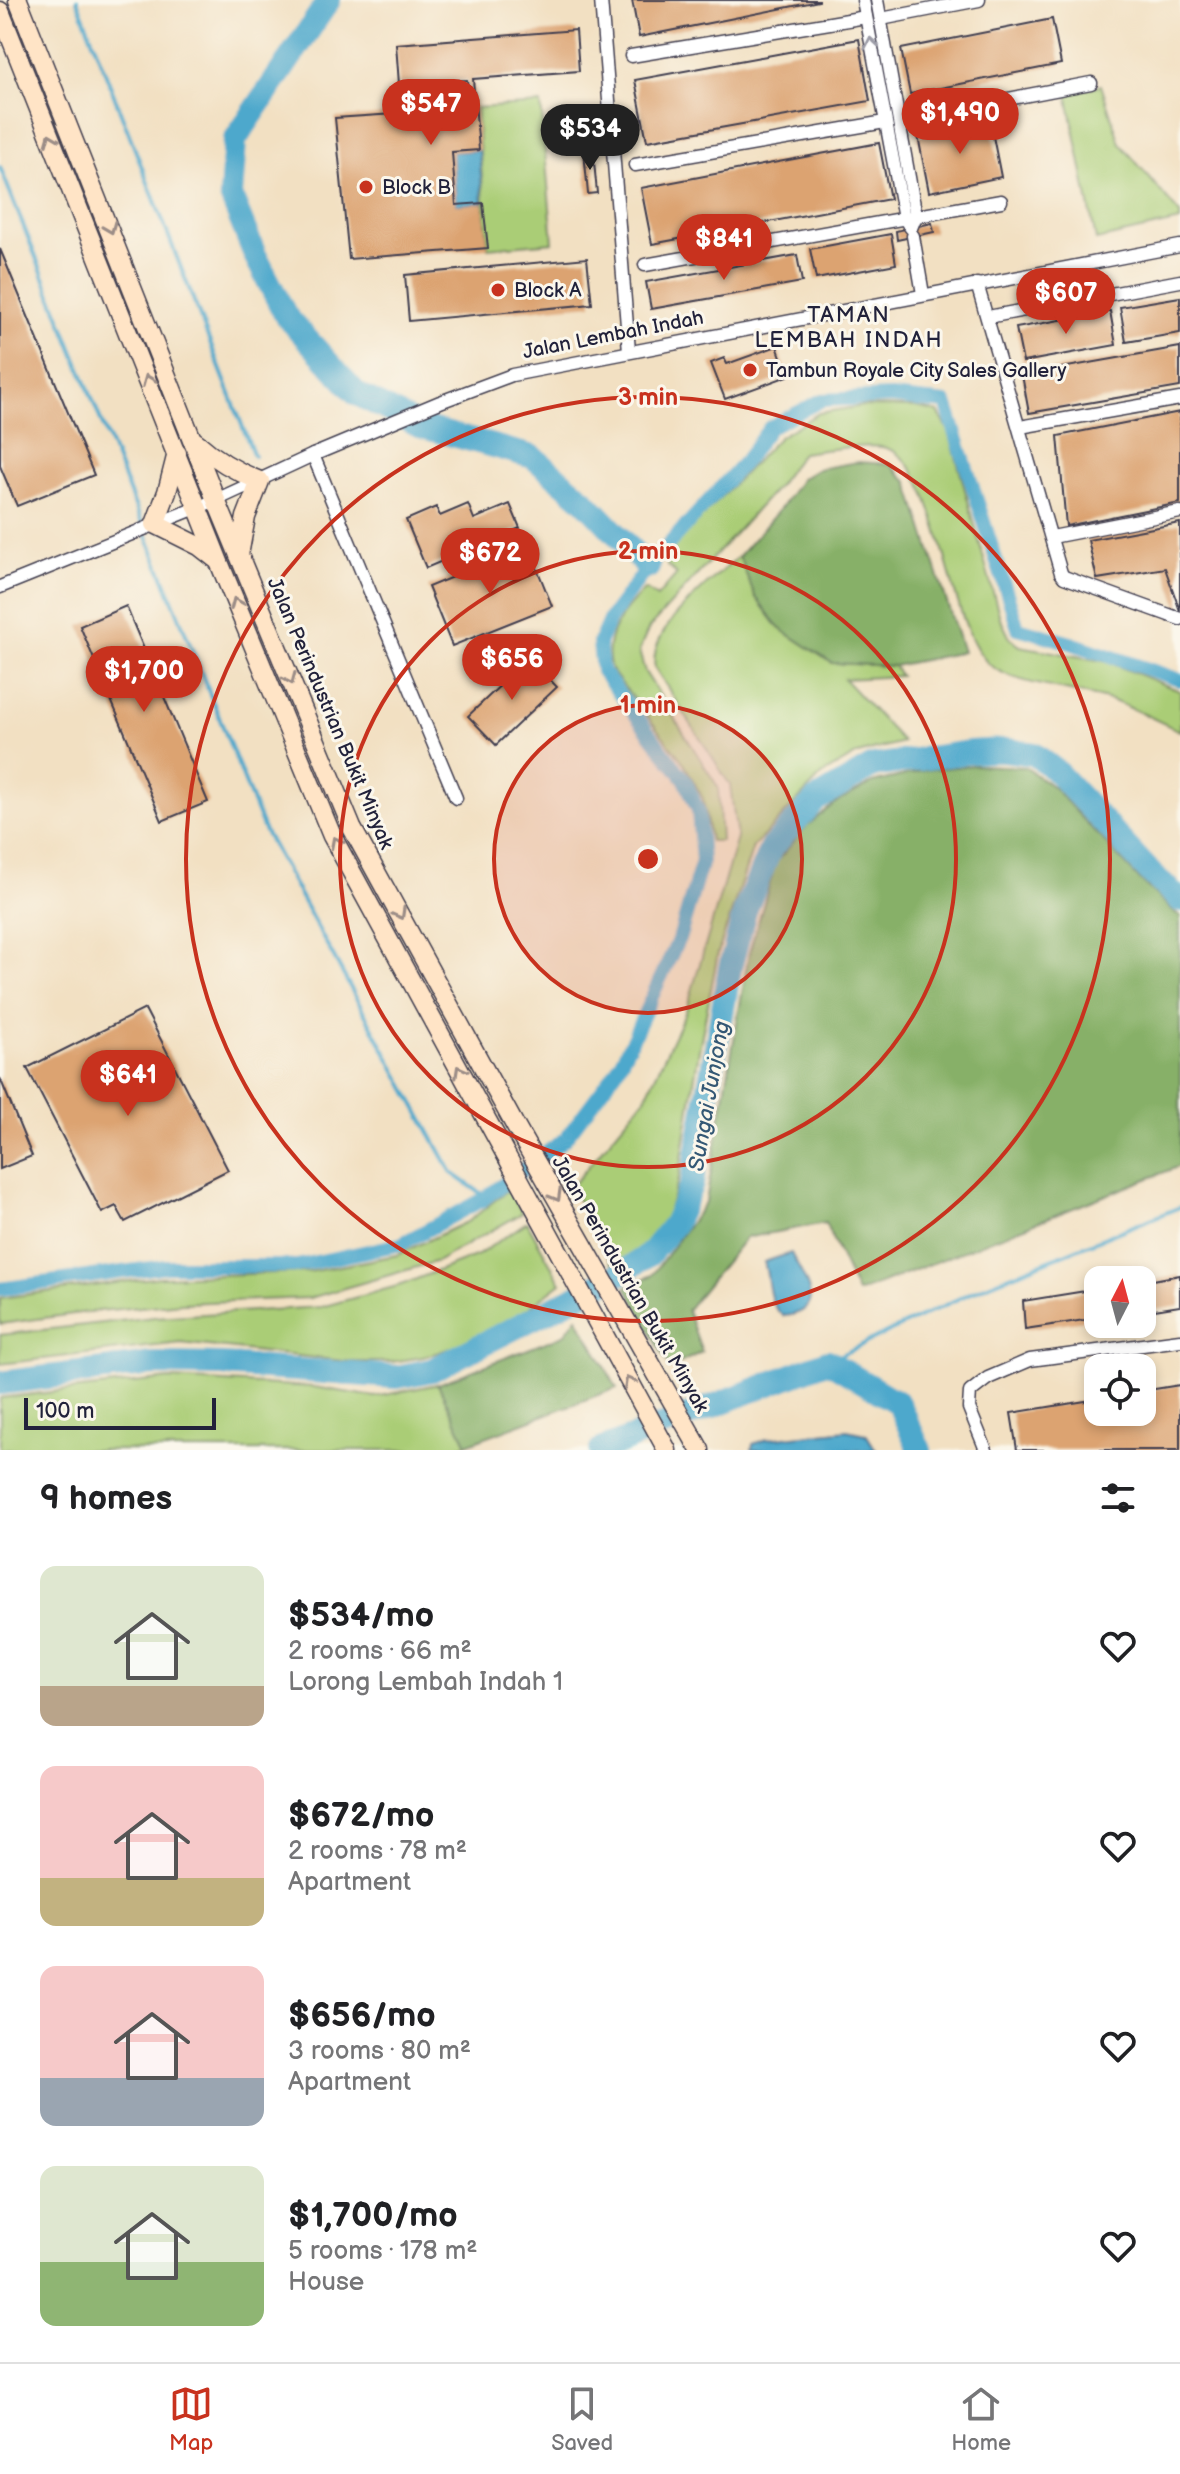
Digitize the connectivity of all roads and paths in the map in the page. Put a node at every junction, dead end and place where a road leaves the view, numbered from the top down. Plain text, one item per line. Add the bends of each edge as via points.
1 (18, 0) edge
2 (601, 0) edge
3 (863, 0) edge
4 (877, 0) edge
5 (979, 0) edge
6 (0, 11) edge
7 (866, 17) junction
8 (881, 19) junction
9 (631, 56) dead end
10 (1091, 83) dead end
11 (899, 120) junction
12 (885, 122) junction
13 (635, 165) dead end
14 (1001, 201) dead end
15 (910, 217) junction
16 (913, 236) dead end
17 (1180, 246) edge
18 (645, 265) dead end
19 (1180, 281) edge
20 (977, 284) junction
21 (923, 294) junction
22 (988, 317) junction
23 (629, 351) junction
24 (1180, 399) edge
25 (1020, 427) junction
26 (194, 440) junction
27 (177, 453) junction
28 (313, 455) junction
29 (260, 481) junction
30 (208, 503) junction
31 (1180, 512) edge
32 (147, 527) junction
33 (1052, 537) junction
34 (239, 555) junction
35 (219, 562) junction
36 (0, 587) edge
37 (1180, 619) edge
38 (456, 798) dead end
39 (1180, 1340) edge
40 (667, 1450) edge
41 (700, 1450) edge
42 (986, 1450) edge

1 -> 26 main road, Jalan Perindustrian Bukit Minyak
2 - 23 street
3 - 7 street
4 - 8 street
5 - 8 street
27 -> 6 main road, Jalan Perindustrian Bukit Minyak
7 - 9 street
12 -> 7 street
8 - 11 street
10 - 11 street
11 - 15 street
12 - 13 street
12 - 15 street
14 - 15 street
15 - 18 street
16 - 21 street
17 - 20 street, Jalan Lembah Indah
19 - 22 street
20 - 21 street, Jalan Lembah Indah
20 - 22 street
21 - 23 street, Jalan Lembah Indah
22 - 25 street
23 - 28 street, Jalan Lembah Indah via 512,375
24 - 25 street
25 - 33 street
26 - 29 main road via 214,458
26 - 30 main road, Jalan Perindustrian Bukit Minyak
27 - 30 main road, Jalan Perindustrian Bukit Minyak
27 - 32 main road
28 - 29 street, Jalan Lembah Indah
28 - 38 street
29 - 30 street, Jalan Lembah Indah
29 - 34 main road
30 - 32 street, Jalan Lembah Indah
30 - 34 main road, Jalan Perindustrian Bukit Minyak
30 - 35 main road, Jalan Perindustrian Bukit Minyak
31 - 33 street
32 - 35 main road via 199,546
32 - 36 street, Jalan Lembah Indah
33 - 37 street via 1064,577
34 -> 41 main road, Jalan Perindustrian Bukit Minyak via 352,828
40 -> 35 main road, Jalan Perindustrian Bukit Minyak via 332,836
39 - 42 street via 1030,1360 988,1378 970,1392 969,1408

